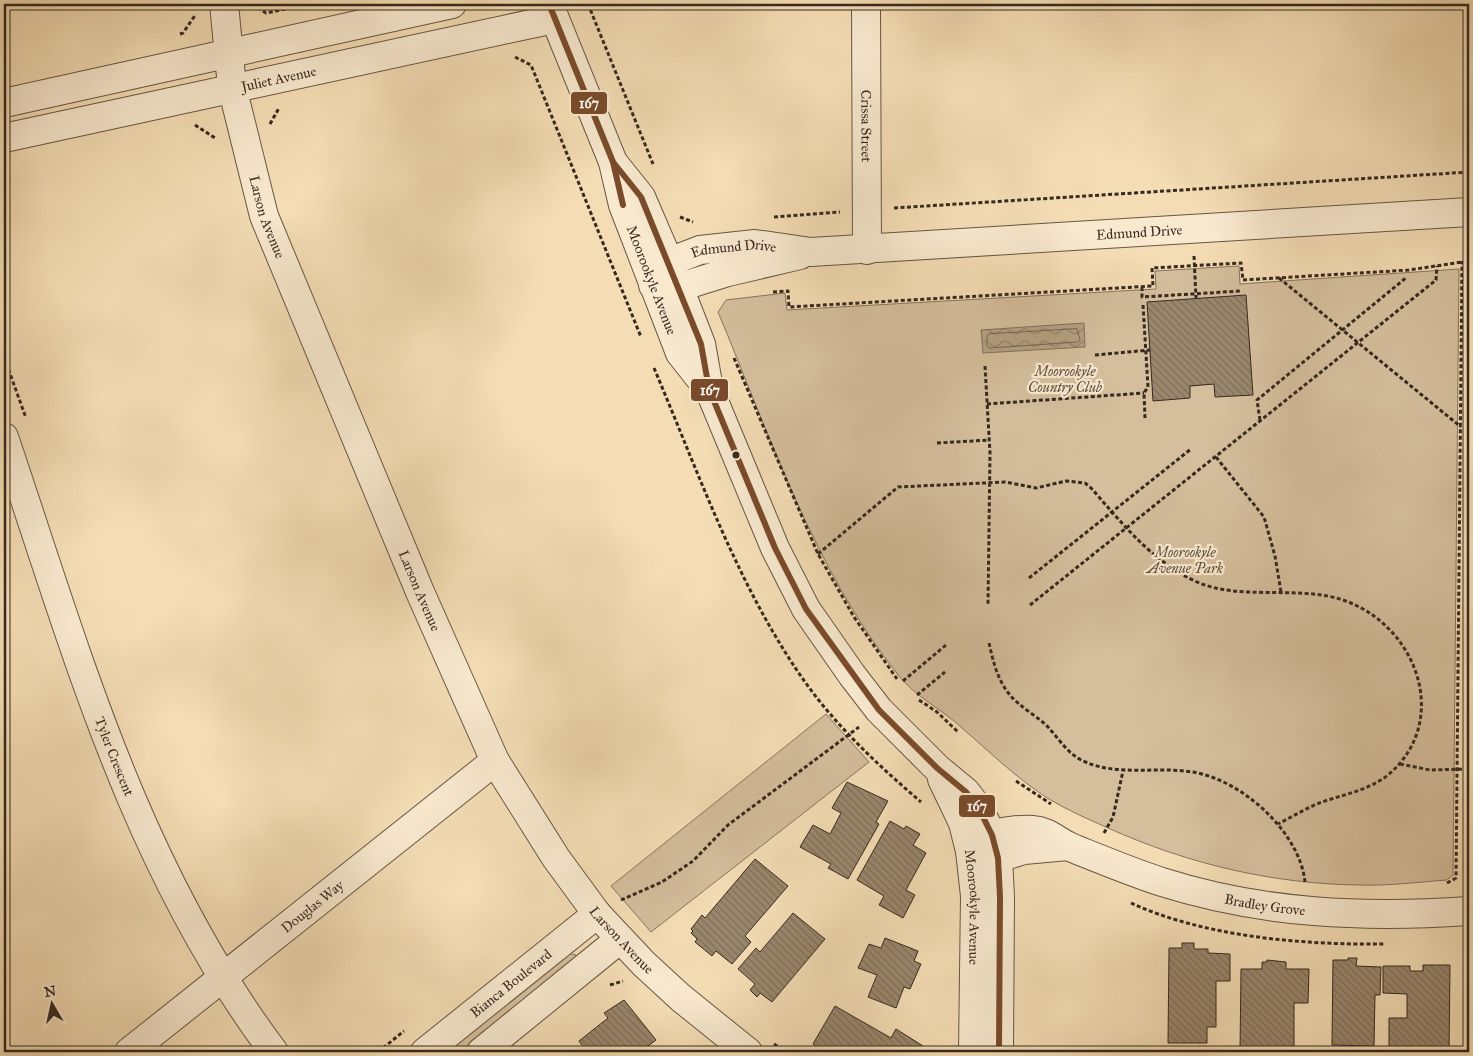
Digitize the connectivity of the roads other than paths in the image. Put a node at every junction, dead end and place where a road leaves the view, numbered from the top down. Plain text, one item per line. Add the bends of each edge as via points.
1 (224, 4) edge
2 (452, 4) edge
3 (866, 4) edge
4 (552, 11) edge
5 (228, 52) junction
6 (232, 87) junction
7 (4, 102) edge
8 (4, 138) edge
9 (613, 162) junction
10 (1469, 212) edge
11 (867, 250) junction
12 (811, 252) junction
13 (670, 262) junction
14 (653, 285) junction
15 (680, 287) junction
16 (709, 389) junction
17 (4, 436) edge
18 (495, 762) junction
19 (937, 768) junction
20 (995, 846) junction
21 (970, 851) junction
22 (606, 904) junction
23 (1469, 911) edge
24 (620, 940) junction
25 (222, 979) junction
26 (129, 1052) edge
27 (274, 1052) edge
28 (425, 1052) edge
29 (481, 1052) edge
30 (748, 1052) edge
31 (973, 1052) edge
32 (999, 1052) edge

1 - 5 street, Larson Avenue
2 - 5 street
3 - 11 street, Crissa Street
4 - 6 street, Juliet Avenue
4 - 9 street, Moorookyle Avenue
5 - 6 street, Larson Avenue
5 - 7 street
6 - 8 street, Juliet Avenue
6 - 18 street, Larson Avenue via 264,216 420,592
9 - 13 street, Moorookyle Avenue via 642,197
9 - 14 street, Moorookyle Avenue via 623,206
10 - 11 street, Edmund Drive
11 - 12 street, Edmund Drive
12 - 13 street, Edmund Drive via 755,244 734,245 700,250
12 - 15 street, Edmund Drive
13 - 14 street
13 - 15 street, Moorookyle Avenue
14 - 15 street, Edmund Drive
14 - 16 street, Moorookyle Avenue via 680,353
15 - 16 street, Moorookyle Avenue via 701,344
16 - 19 street, Moorookyle Avenue via 788,576 827,640 879,710
17 - 25 street, Tyler Crescent via 124,783 172,891
18 - 22 street, Larson Avenue via 556,858
18 - 25 street, Douglas Way
19 - 20 street, Moorookyle Avenue via 966,792 979,809
19 - 21 street, Moorookyle Avenue via 962,822
20 - 21 street, Bradley Grove
20 - 23 street, Bradley Grove via 1031,830 1048,833 1128,871 1201,894 1276,909 1355,915
20 - 32 street, Moorookyle Avenue via 1000,897
21 - 31 street, Moorookyle Avenue via 975,896
22 - 24 street, Larson Avenue
22 - 28 street, Bianca Boulevard
24 - 29 street
24 - 30 street, Larson Avenue via 681,998
25 - 26 street, Douglas Way
25 - 27 street, Tyler Crescent

